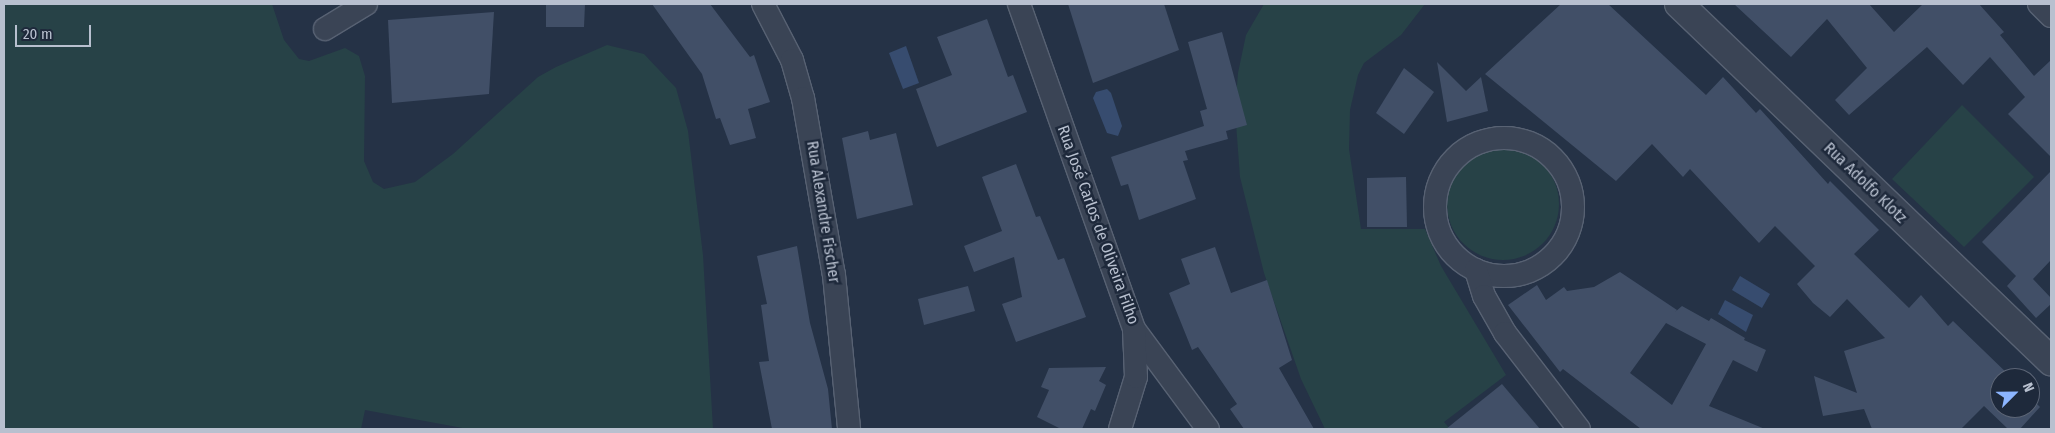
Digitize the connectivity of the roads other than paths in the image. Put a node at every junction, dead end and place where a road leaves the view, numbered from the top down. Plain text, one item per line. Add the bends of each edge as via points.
1 (366, 4) edge
2 (763, 4) edge
3 (1019, 4) edge
4 (1679, 4) edge
5 (2039, 4) edge
6 (2051, 16) edge
7 (325, 29) dead end
8 (1476, 270) junction
9 (1134, 329) junction
10 (2051, 362) edge
11 (849, 429) edge
12 (1120, 429) edge
13 (1208, 429) edge
14 (1579, 429) edge

1 - 7 street
2 - 11 street, Rua Alexandre Fischer via 792,60 802,98 834,275
3 - 9 street, Rua José Carlos de Oliveira Filho
4 - 10 street, Rua Adolfo Klotz
5 - 6 street
8 - 8 street via 1502,276 1529,272 1552,257 1567,235 1573,208 1568,182 1554,159 1532,143 1507,137 1483,140 1462,151 1440,179 1435,215 1442,237 1456,257
8 - 14 street via 1484,296 1505,334
9 - 12 street via 1136,377
9 - 13 street, Rua José Carlos de Oliveira Filho

